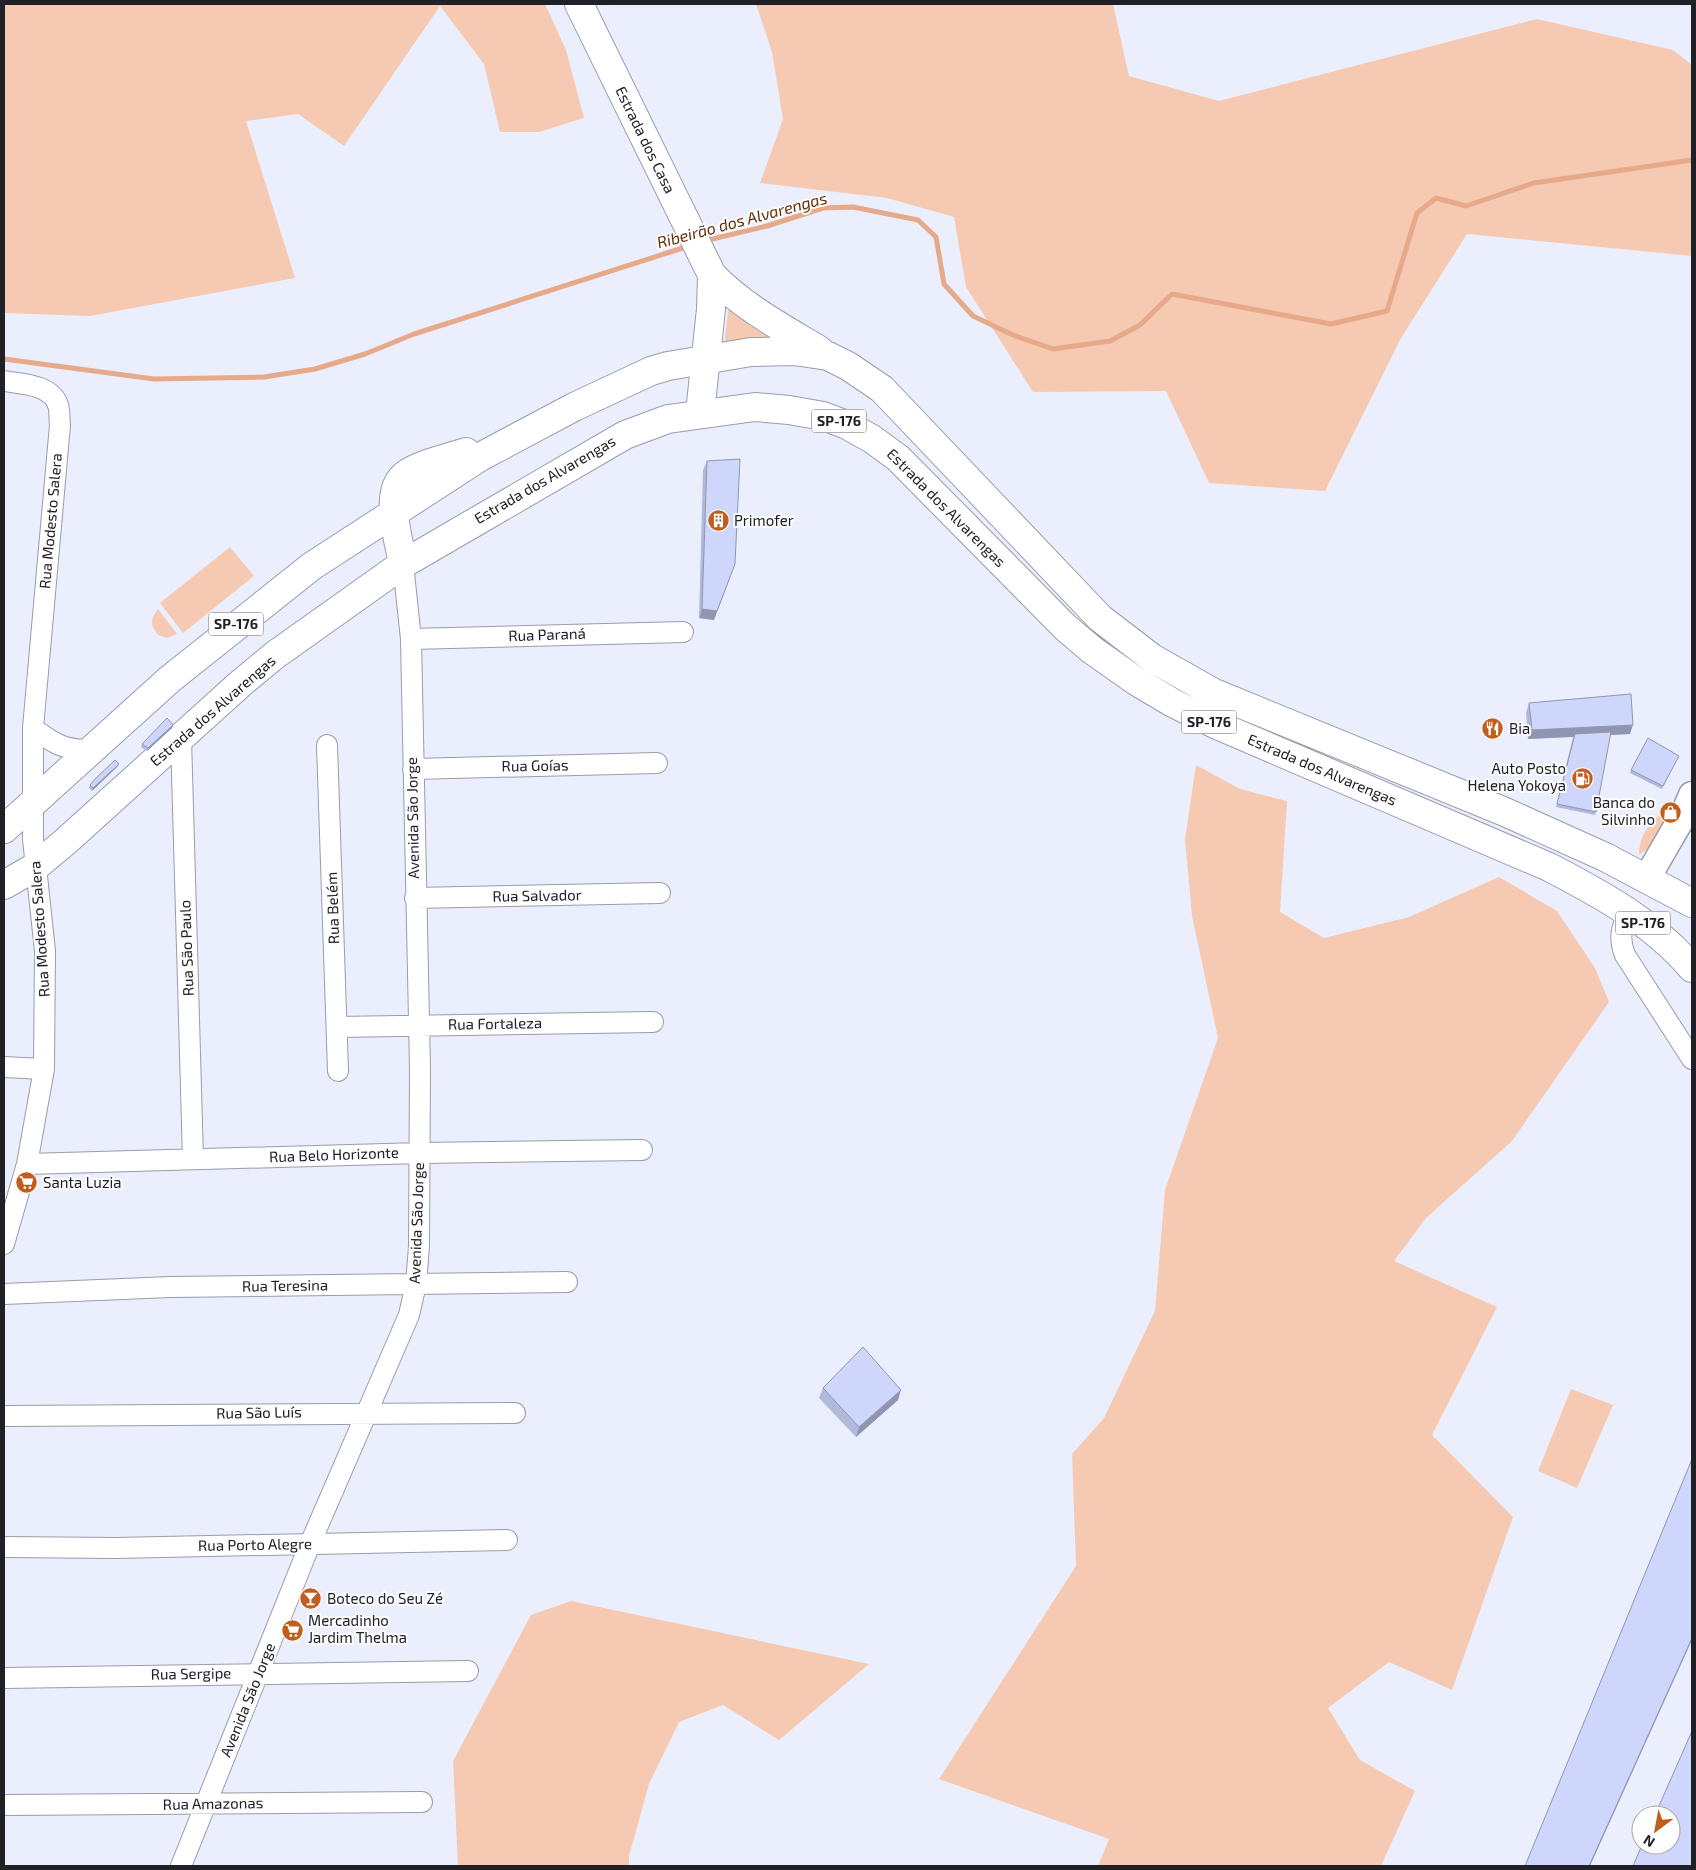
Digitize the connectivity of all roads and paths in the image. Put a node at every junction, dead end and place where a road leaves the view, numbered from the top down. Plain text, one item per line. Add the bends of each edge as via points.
1 (579, 4) edge
2 (708, 267) junction
3 (711, 309) junction
4 (828, 356) junction
5 (706, 358) junction
6 (668, 366) junction
7 (4, 381) edge
8 (700, 414) junction
9 (394, 513) junction
10 (403, 564) junction
11 (683, 632) dead end
12 (411, 640) junction
13 (33, 728) junction
14 (181, 738) junction
15 (327, 745) dead end
16 (89, 750) junction
17 (657, 763) dead end
18 (412, 769) junction
19 (1692, 795) edge
20 (33, 804) junction
21 (4, 829) edge
22 (35, 867) junction
23 (1647, 878) junction
24 (4, 884) edge
25 (660, 893) dead end
26 (415, 898) junction
27 (1692, 903) edge
28 (1628, 912) junction
29 (1692, 968) edge
30 (653, 1022) dead end
31 (418, 1026) junction
32 (337, 1027) junction
33 (1692, 1059) edge
34 (4, 1067) edge
35 (44, 1069) junction
36 (338, 1071) dead end
37 (642, 1150) dead end
38 (420, 1153) junction
39 (193, 1159) junction
40 (27, 1164) junction
41 (7, 1224) edge
42 (4, 1244) edge
43 (567, 1282) dead end
44 (416, 1284) junction
45 (4, 1294) edge
46 (367, 1413) junction
47 (515, 1414) dead end
48 (4, 1416) edge
49 (507, 1540) dead end
50 (310, 1544) junction
51 (4, 1547) edge
52 (468, 1671) dead end
53 (260, 1673) junction
54 (4, 1678) edge
55 (422, 1802) dead end
56 (206, 1803) junction
57 (4, 1806) edge
58 (181, 1866) edge

1 - 2 main road, Estrada dos Casa
2 - 3 main road
2 - 4 main road via 726,290 753,311
3 - 5 main road
3 - 6 main road via 690,343
4 - 5 main road, Estrada dos Alvarengas / SP-176 via 783,351
4 - 23 main road, Estrada dos Alvarengas / SP-176 via 870,379 893,399 1100,618 1152,658 1214,693 1505,812
5 - 6 main road, Estrada dos Alvarengas / SP-176
5 - 8 main road
6 - 9 main road, Estrada dos Alvarengas / SP-176 via 631,380 519,436 442,480
7 - 13 street, Rua Modesto Salera via 40,388 58,404 60,425
8 - 10 main road, Estrada dos Alvarengas / SP-176 via 668,419 625,435
8 - 28 main road, Estrada dos Alvarengas / SP-176 via 740,408 780,409 822,416 860,432 898,458 1065,627 1136,681 1217,726 1549,867
9 - 10 main road
9 - 16 main road, Estrada dos Alvarengas / SP-176 via 265,601
10 - 12 street, Avenida São Jorge
10 - 14 main road, Estrada dos Alvarengas / SP-176 via 275,655
11 - 12 street, Rua Paraná
12 - 18 street, Avenida São Jorge
13 - 16 street via 61,747
13 - 20 street, Rua Modesto Salera
14 - 22 main road, Estrada dos Alvarengas / SP-176
14 - 39 street, Rua São Paulo
15 - 32 street, Rua Belém
16 - 20 main road, Estrada dos Alvarengas / SP-176
17 - 18 street, Rua Goías
18 - 26 street, Avenida São Jorge
19 - 23 street
20 - 21 main road, Estrada dos Alvarengas / SP-176
20 - 22 street, Rua Modesto Salera
22 - 24 main road, Estrada dos Alvarengas / SP-176
22 - 35 street, Rua Modesto Salera via 45,951
23 - 27 main road, Estrada dos Alvarengas / SP-176
25 - 26 street, Rua Salvador
26 - 31 street, Avenida São Jorge
28 - 29 main road, Estrada dos Alvarengas / SP-176
28 - 33 street via 1620,933 1622,949
30 - 31 street, Rua Fortaleza
31 - 32 street, Rua Fortaleza
31 - 38 street, Avenida São Jorge
32 - 36 street, Rua Belém
34 - 35 street
35 - 40 street, Rua Modesto Salera
37 - 38 street, Rua Belo Horizonte
38 - 39 street, Rua Belo Horizonte
38 - 44 street, Avenida São Jorge via 420,1246
39 - 40 street, Rua Belo Horizonte
40 - 41 street, Rua Modesto Salera
41 - 42 street, Rua Modesto Salera
43 - 44 street, Rua Teresina
44 - 45 street, Rua Teresina via 170,1287
44 - 46 street, Avenida São Jorge via 409,1315
46 - 47 street, Rua São Luís
46 - 48 street, Rua São Luís
46 - 50 street, Avenida São Jorge
49 - 50 street, Rua Porto Alegre
50 - 51 street, Rua Porto Alegre
50 - 53 street, Avenida São Jorge
52 - 53 street, Rua Sergipe
53 - 54 street, Rua Sergipe
53 - 56 street, Avenida São Jorge
55 - 56 street, Rua Amazonas
56 - 57 street, Rua Amazonas
56 - 58 street, Avenida São Jorge

